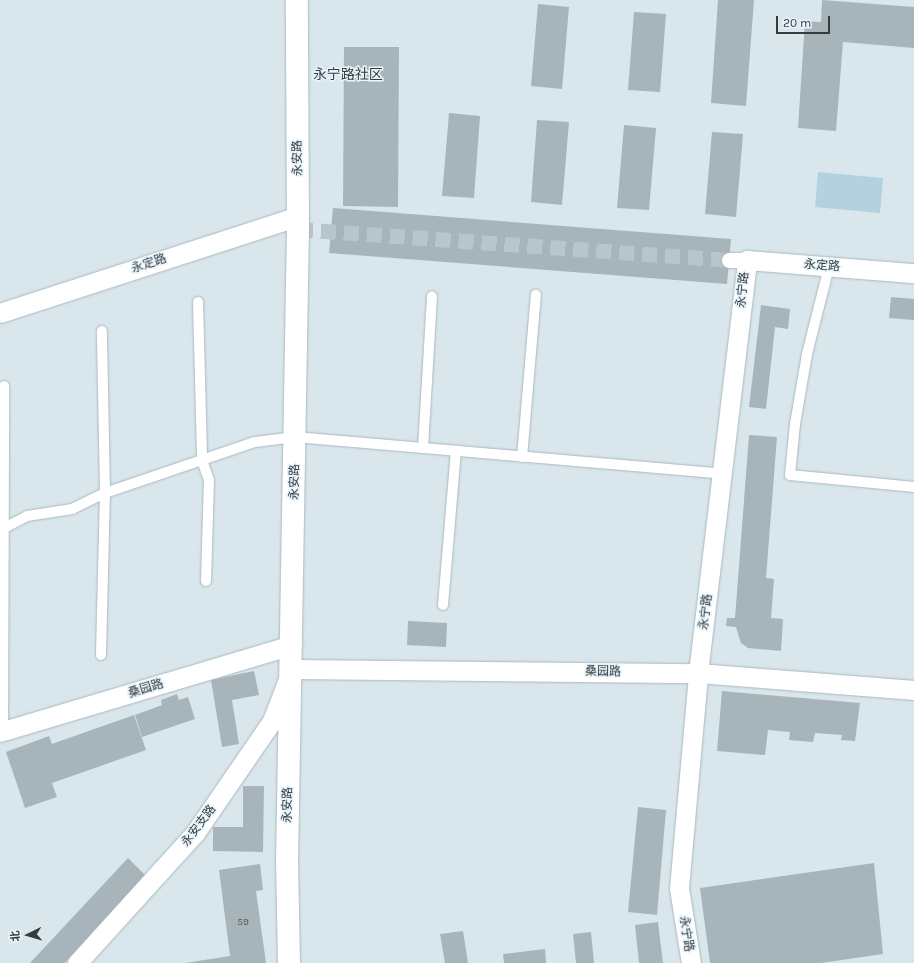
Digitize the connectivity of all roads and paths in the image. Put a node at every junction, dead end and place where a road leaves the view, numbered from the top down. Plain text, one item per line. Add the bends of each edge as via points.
1 (297, 0) edge
2 (298, 216) junction
3 (738, 260) joint
4 (829, 267) junction
5 (914, 273) edge
6 (536, 295) dead end
7 (432, 296) dead end
8 (198, 302) dead end
9 (0, 313) edge
10 (102, 331) dead end
11 (4, 386) dead end
12 (295, 437) junction
13 (423, 448) junction
14 (456, 451) junction
15 (522, 457) junction
16 (202, 460) junction
17 (723, 474) junction
18 (914, 487) edge
19 (104, 493) junction
20 (2, 529) edge
21 (206, 581) dead end
22 (443, 605) dead end
23 (292, 645) junction
24 (101, 655) dead end
25 (292, 669) junction
26 (698, 673) junction
27 (914, 690) edge
28 (1, 732) edge
29 (77, 963) edge
30 (289, 963) edge
31 (691, 963) edge

1 - 2 street, 永安路
2 - 9 street, 永定路
2 - 12 street, 永安路
3 - 4 street, 永定路
3 - 17 street, 永宁路
4 - 5 street, 永定路
4 - 18 lane via 807,354 795,424 790,475
6 - 15 lane
7 - 13 lane
8 - 16 lane
10 - 19 lane
11 - 20 lane
12 - 13 lane
12 - 16 lane via 255,442
12 - 23 street, 永安路
13 - 14 lane
14 - 15 lane
14 - 22 lane
15 - 17 lane
16 - 19 lane
16 - 21 lane via 209,480
17 - 26 street, 永宁路
19 - 20 lane via 72,509 27,516
19 - 24 lane
20 - 28 lane
23 - 25 street, 永安路
23 - 28 street, 桑园路
25 - 26 street, 桑园路
25 - 29 street, 永安支路 via 272,721 195,833
25 - 30 street, 永安路 via 287,864
26 - 27 street, 桑园路
26 - 31 street, 永宁路 via 679,888

